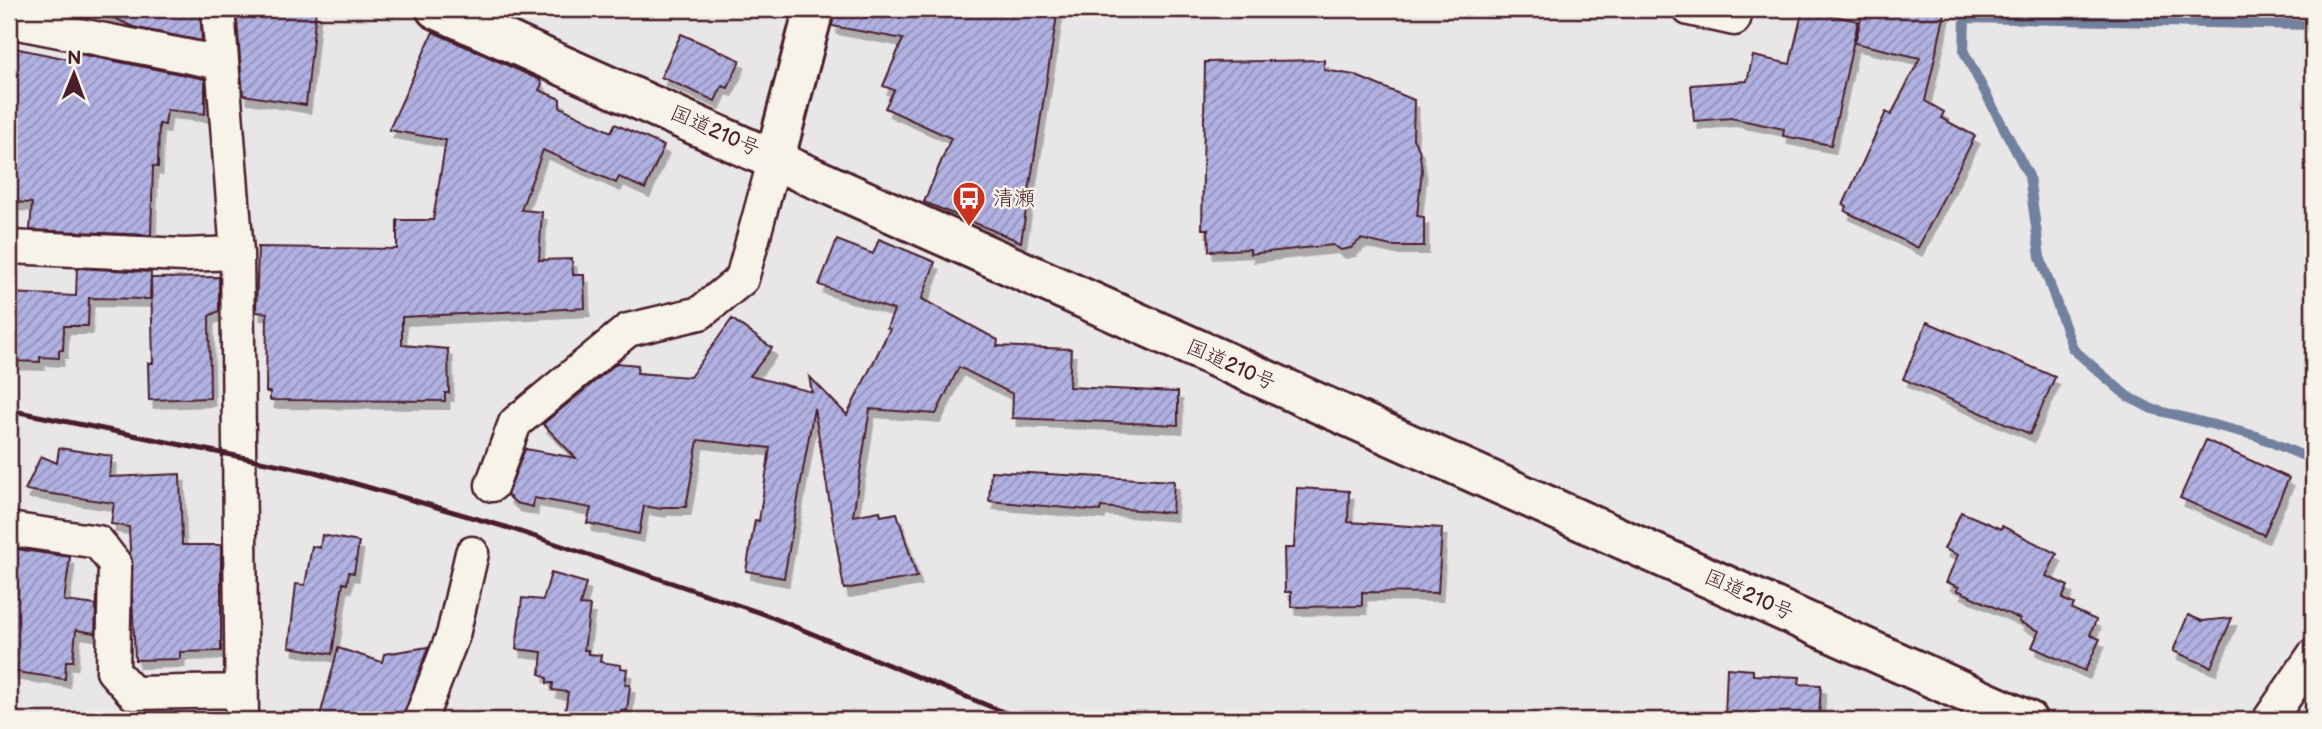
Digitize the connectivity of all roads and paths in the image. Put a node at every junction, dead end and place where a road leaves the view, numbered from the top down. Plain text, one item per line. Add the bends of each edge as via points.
1 (218, 9) edge
2 (436, 9) edge
3 (814, 9) edge
4 (1689, 9) edge
5 (1737, 9) edge
6 (9, 21) edge
7 (221, 63) junction
8 (775, 158) junction
9 (9, 247) edge
10 (237, 253) junction
11 (492, 485) dead end
12 (9, 529) edge
13 (472, 554) dead end
14 (2313, 656) edge
15 (241, 706) edge
16 (420, 720) edge
17 (2027, 720) edge
18 (2269, 720) edge

1 - 7 street
2 - 8 main road, 国道210号
3 - 8 main road
4 - 5 street via 1734,19
6 - 7 street
7 - 10 street
8 - 11 street via 742,279 700,313 628,330 525,414 515,423
8 - 17 main road, 国道210号
9 - 10 street
10 - 15 street
12 - 15 street via 98,542 115,564 113,671 133,693
13 - 16 street via 453,635
14 - 18 street

